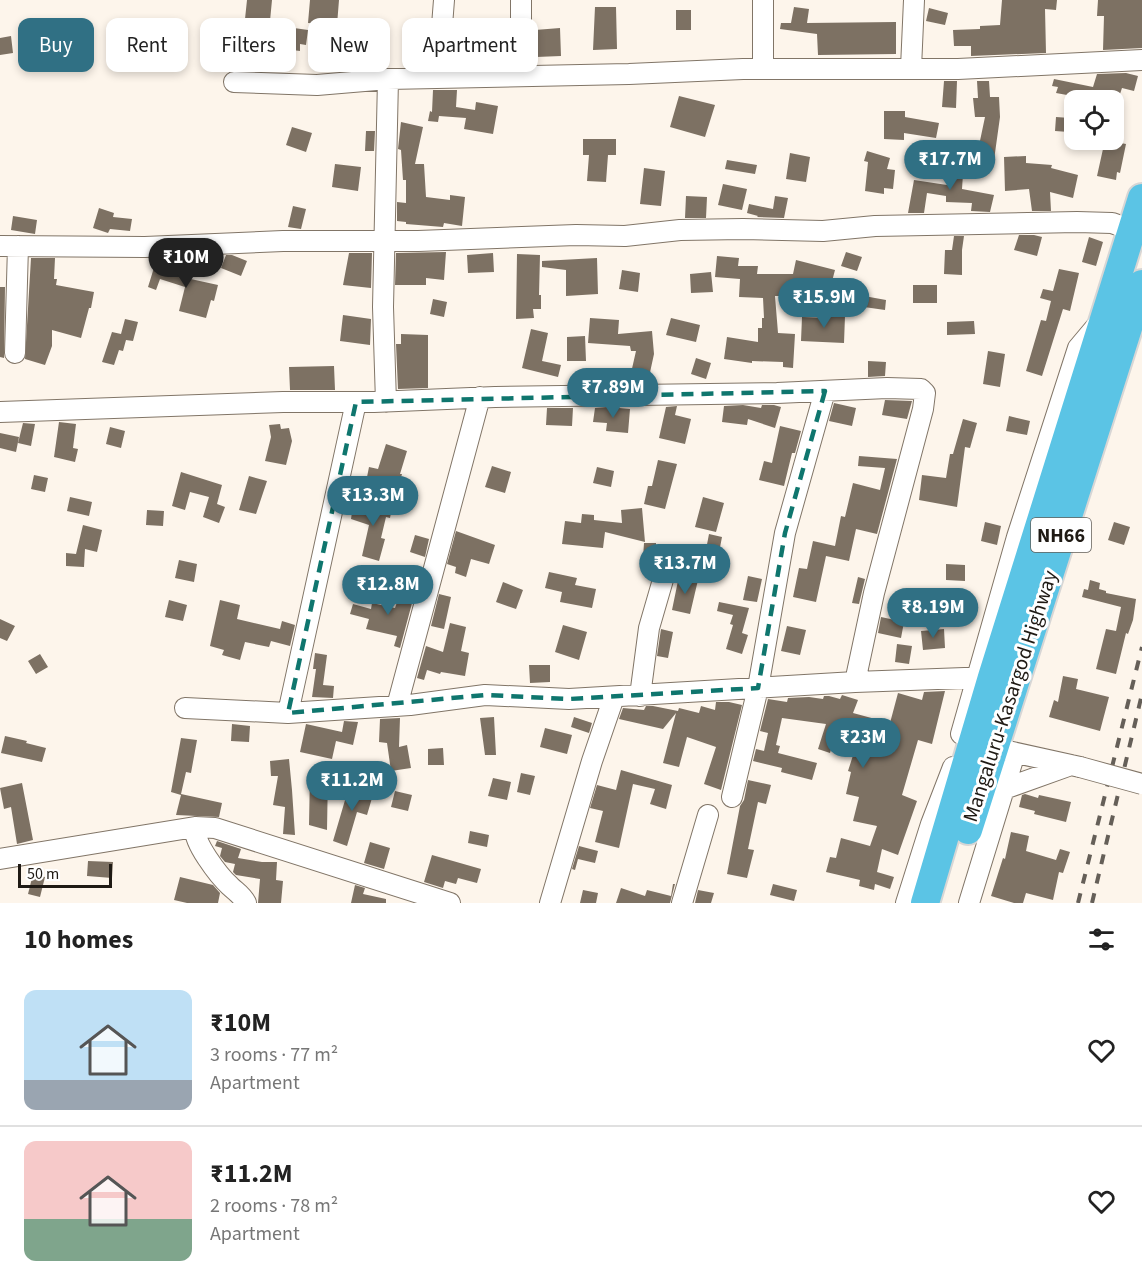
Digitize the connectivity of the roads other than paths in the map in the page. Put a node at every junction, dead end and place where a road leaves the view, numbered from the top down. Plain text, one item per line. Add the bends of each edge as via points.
1 (444, 0) edge
2 (521, 0) edge
3 (763, 0) edge
4 (914, 0) edge
5 (1142, 60) edge
6 (763, 68) junction
7 (910, 68) junction
8 (520, 76) junction
9 (438, 77) junction
10 (388, 79) junction
11 (234, 82) dead end
12 (1142, 198) edge
13 (1132, 230) junction
14 (384, 240) junction
15 (9, 246) edge
16 (1142, 284) edge
17 (1118, 319) junction
18 (15, 353) dead end
19 (825, 391) junction
20 (480, 397) junction
21 (356, 402) junction
22 (386, 402) junction
23 (0, 412) edge
24 (669, 559) dead end
25 (984, 677) junction
26 (855, 682) junction
27 (758, 688) junction
28 (640, 696) junction
29 (614, 697) junction
30 (397, 706) junction
31 (185, 708) dead end
32 (288, 713) junction
33 (994, 750) junction
34 (1075, 766) junction
35 (952, 768) junction
36 (1142, 784) edge
37 (1004, 789) junction
38 (732, 797) dead end
39 (708, 815) dead end
40 (195, 827) junction
41 (0, 859) edge
42 (936, 900) edge
43 (246, 903) edge
44 (450, 903) edge
45 (550, 903) edge
46 (682, 903) edge

1 - 9 street
2 - 8 street
3 - 6 street
4 - 7 street
5 - 7 street
6 - 7 street
6 - 8 street
8 - 9 street
9 - 10 street
10 - 11 street via 317,85
10 - 14 street
12 - 13 highway, Mangaluru-Kasargod Highway / NH66
13 - 14 street via 1112,223 1077,222
13 - 17 highway, Mangaluru-Kasargod Highway / NH66
14 - 15 street via 145,247
14 - 22 street
15 - 18 street
16 - 17 highway, Mangaluru-Kasargod Highway / NH66
17 - 25 highway, Mangaluru-Kasargod Highway / NH66
17 - 33 highway, Mangaluru-Kasargod Highway / NH66
19 - 20 street
19 - 26 street via 902,388 921,389 925,393 873,593
19 - 27 street via 785,533
20 - 22 street
20 - 30 street
21 - 22 street
21 - 23 street
21 - 32 street
24 - 28 street via 649,628
25 - 26 street
25 - 33 highway, Mangaluru-Kasargod Highway / NH66
25 - 35 street
26 - 27 street
27 - 28 street
27 - 38 street
28 - 29 street
29 - 30 street via 485,695
29 - 45 street
30 - 32 street
31 - 32 street
33 - 34 street
33 - 35 street
33 - 37 street
33 - 42 highway, Mangaluru-Kasargod Highway / NH66
34 - 36 street, bridge
34 - 37 street
35 - 42 street via 931,824
37 - 42 street
39 - 46 street
40 - 41 street
40 - 43 street via 197,843
40 - 44 street via 224,830

